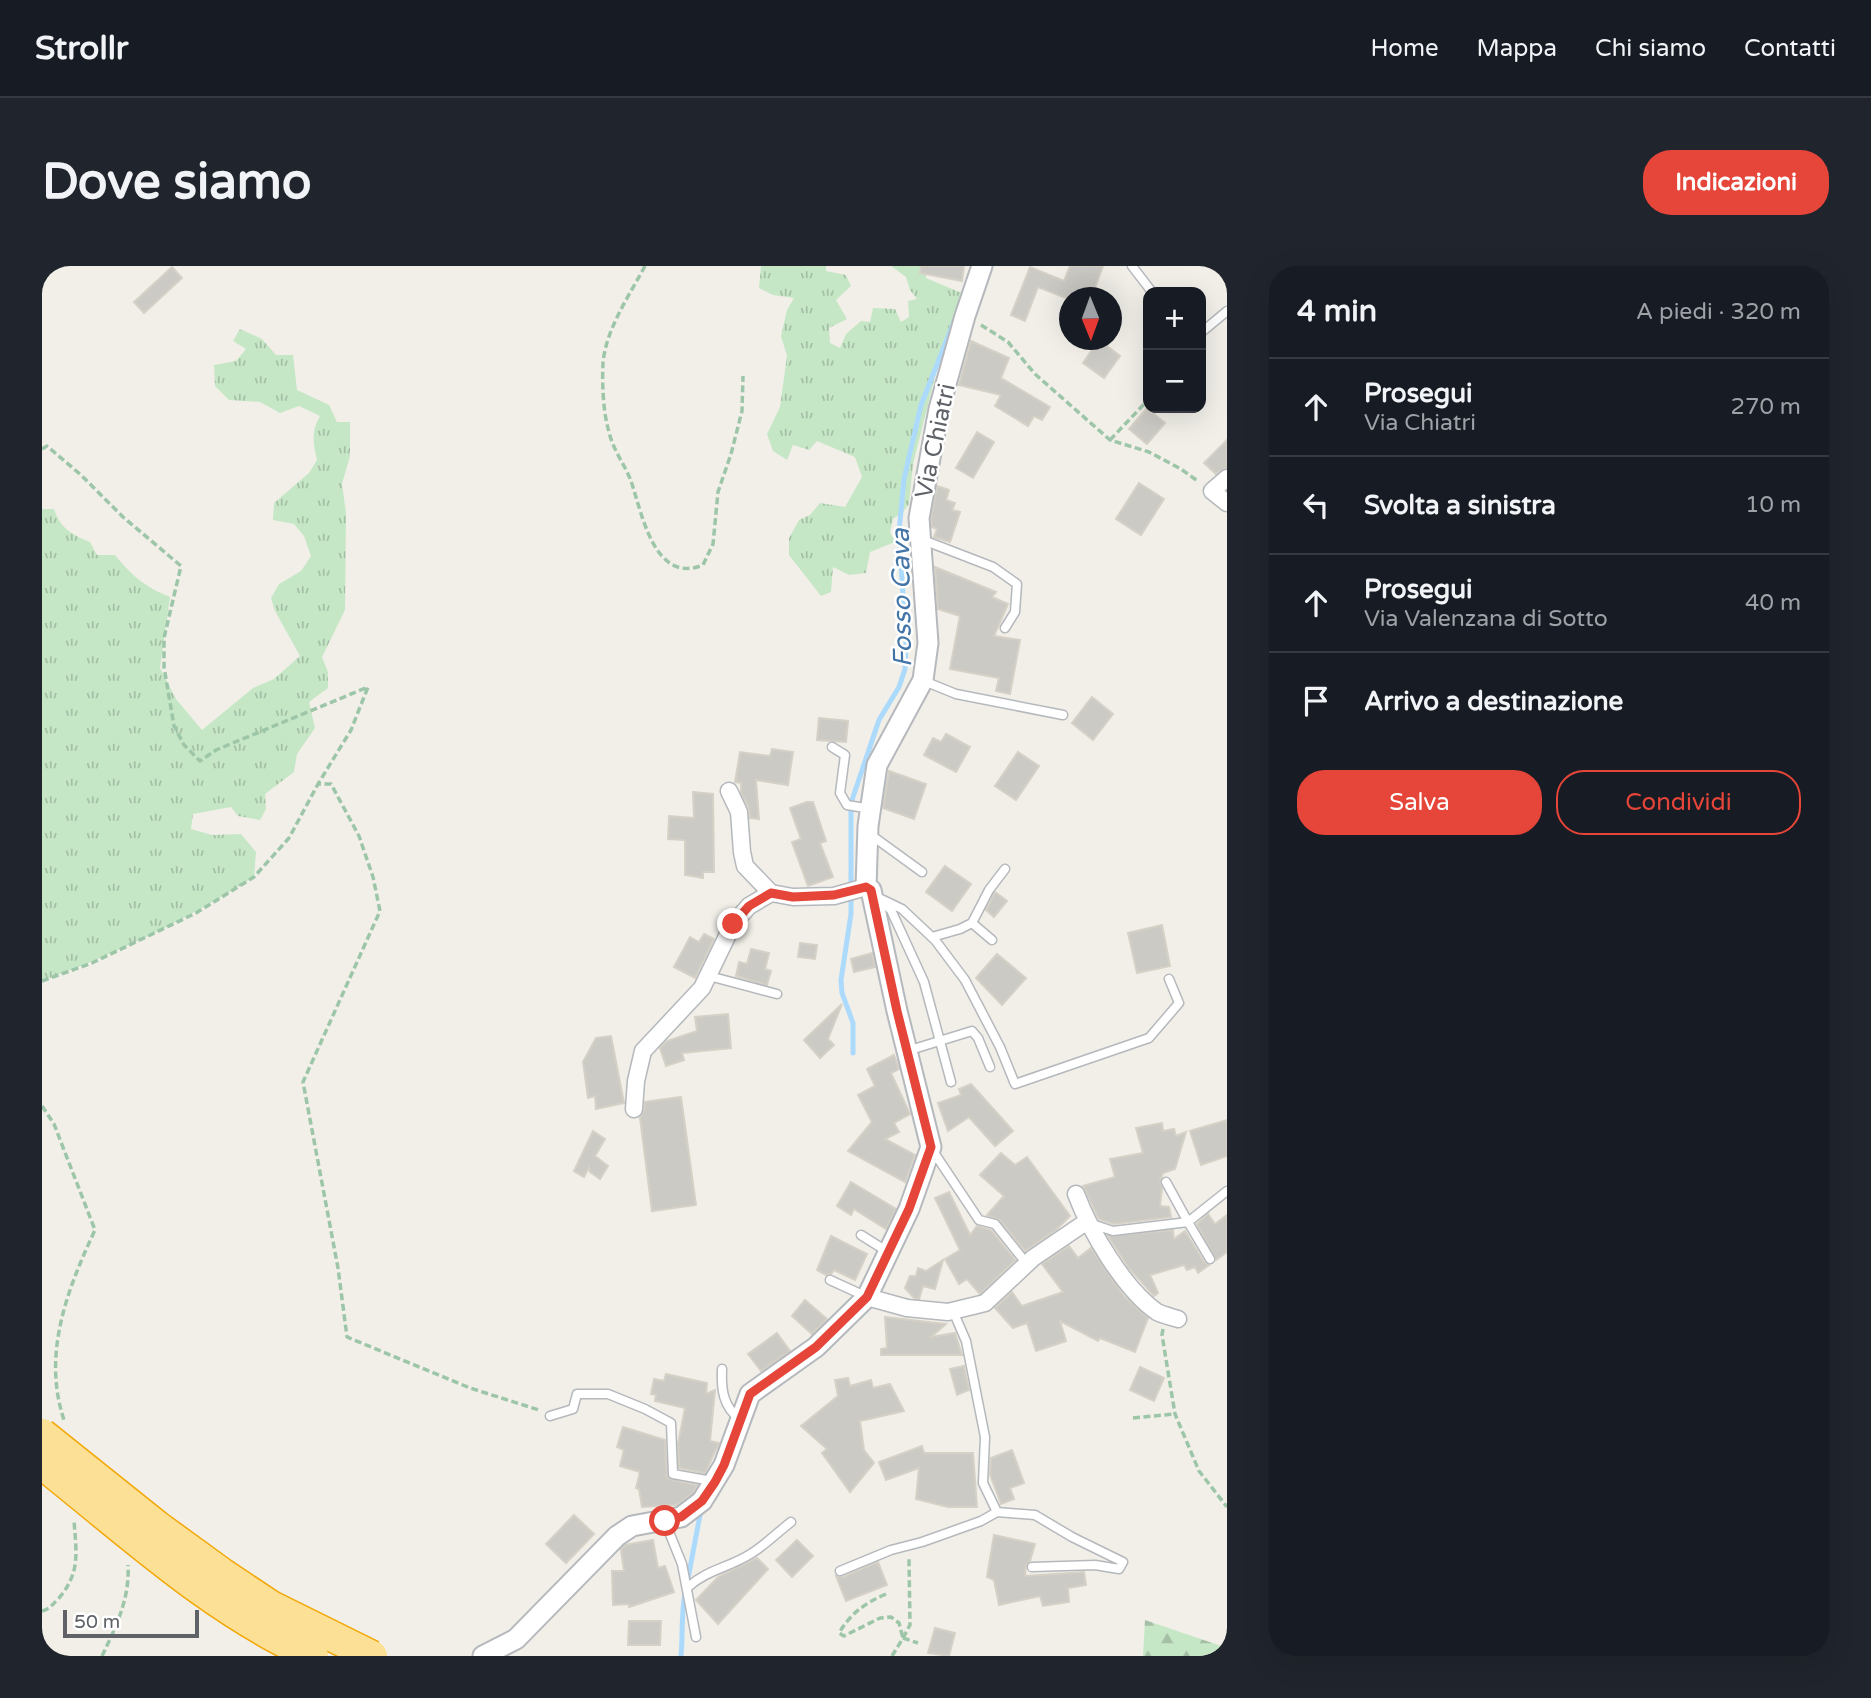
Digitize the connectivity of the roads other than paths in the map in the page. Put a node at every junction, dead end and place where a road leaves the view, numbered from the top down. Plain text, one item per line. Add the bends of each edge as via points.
1 (982, 266) edge
2 (1132, 266) edge
3 (1148, 287) edge
4 (1227, 311) edge
5 (1206, 329) edge
6 (1227, 478) edge
7 (1227, 503) edge
8 (920, 539) junction
9 (1005, 628) dead end
10 (923, 680) junction
11 (1063, 715) dead end
12 (832, 747) dead end
13 (729, 791) dead end
14 (865, 808) junction
15 (868, 833) junction
16 (1005, 869) dead end
17 (922, 872) dead end
18 (869, 891) junction
19 (771, 893) junction
20 (972, 923) junction
21 (932, 937) junction
22 (992, 940) dead end
23 (709, 975) junction
24 (1170, 979) dead end
25 (777, 994) dead end
26 (939, 1041) junction
27 (907, 1051) junction
28 (990, 1066) dead end
29 (951, 1082) dead end
30 (634, 1109) dead end
31 (931, 1147) junction
32 (1166, 1182) dead end
33 (1227, 1191) edge
34 (1076, 1194) dead end
35 (1086, 1222) junction
36 (1188, 1222) junction
37 (861, 1235) dead end
38 (888, 1253) junction
39 (1210, 1259) dead end
40 (1027, 1264) junction
41 (830, 1280) dead end
42 (867, 1297) junction
43 (953, 1311) junction
44 (1172, 1317) road end
45 (722, 1369) dead end
46 (550, 1416) road end
47 (741, 1419) junction
48 (56, 1432) edge
49 (42, 1464) edge
50 (715, 1482) junction
51 (997, 1512) junction
52 (673, 1519) junction
53 (791, 1522) dead end
54 (1032, 1567) dead end
55 (840, 1571) dead end
56 (688, 1586) junction
57 (696, 1637) dead end
58 (313, 1656) edge
59 (372, 1656) edge
60 (483, 1656) edge

1 - 8 street, Via Chiatri via 939,409 919,518
2 - 3 lane
4 - 5 lane
6 - 7 street via 1212,491
8 - 9 lane via 993,567 1017,584 1015,612
8 - 10 street, Via Chiatri via 928,643
10 - 11 lane via 956,694
10 - 14 street, Via Chiatri via 877,765
12 - 14 lane via 845,754 840,793 847,805
13 - 19 street via 739,812 745,866
14 - 15 street, Via Chiatri
15 - 17 lane
15 - 18 street, Via Chiatri
16 - 20 lane
18 - 19 street via 793,897
18 - 21 lane via 902,909
18 - 26 lane via 891,910 924,982
18 - 27 street, Via Chiatri
19 - 23 street via 749,906 733,924
20 - 21 lane
20 - 22 lane
21 - 24 lane via 965,980 1016,1084 1149,1038 1179,1003
23 - 25 lane
23 - 30 street via 643,1051
26 - 27 lane
26 - 28 lane via 972,1031
26 - 29 lane
27 - 31 street, Via Chiatri
31 - 38 street
31 - 40 lane via 979,1220 995,1224
32 - 36 lane
33 - 36 lane
34 - 35 street
35 - 36 lane via 1113,1231
35 - 40 street
35 - 44 street via 1130,1287 1158,1312
36 - 39 lane
37 - 38 lane
38 - 42 street
40 - 43 street via 985,1303
41 - 42 lane
42 - 43 street via 908,1308
42 - 47 street via 816,1347 750,1394
43 - 51 lane via 966,1341 983,1425 983,1483
45 - 47 lane via 721,1391 732,1413
46 - 50 lane via 573,1409 577,1394 608,1394 671,1423 673,1474
47 - 50 street
48 - 59 highway, bridge via 157,1526 223,1574 271,1606
49 - 58 highway, bridge via 185,1578
50 - 52 street via 702,1501
51 - 54 lane via 1035,1515 1123,1562 1119,1569
51 - 55 lane
52 - 56 lane
52 - 60 street via 632,1526 617,1536 516,1639
53 - 56 lane via 753,1553 726,1568 702,1574
56 - 57 lane

